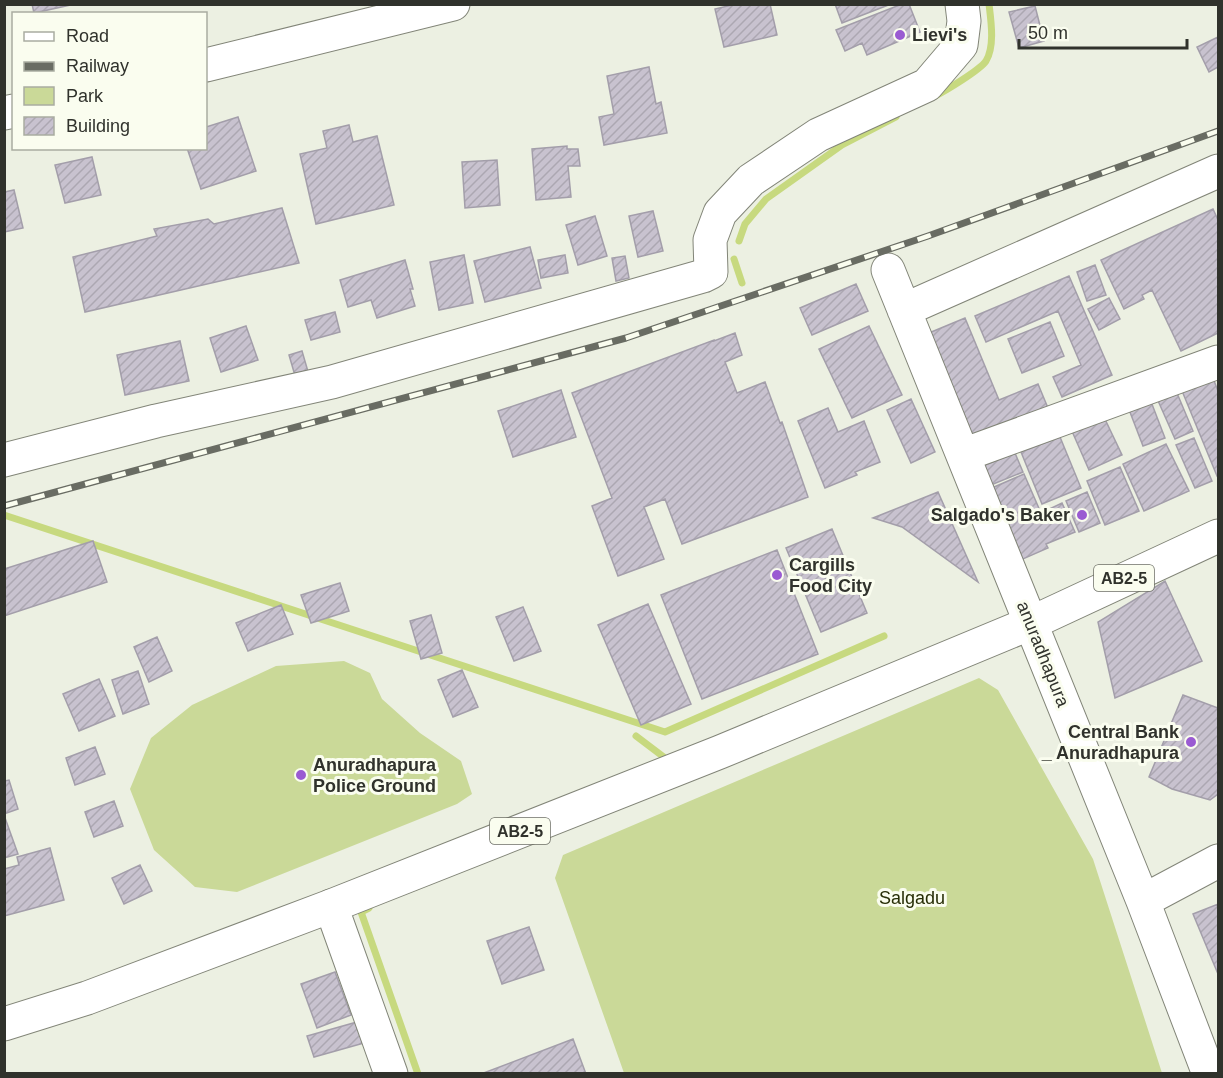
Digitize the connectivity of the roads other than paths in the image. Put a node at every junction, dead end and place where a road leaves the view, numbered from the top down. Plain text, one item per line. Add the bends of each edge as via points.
1 (962, 4) edge
2 (446, 5) edge
3 (207, 65) edge
4 (1218, 171) edge
5 (888, 270) dead end
6 (904, 310) junction
7 (1218, 362) edge
8 (963, 455) junction
9 (4, 460) edge
10 (1218, 536) edge
11 (1031, 623) junction
12 (1218, 861) edge
13 (1143, 901) junction
14 (331, 906) junction
15 (4, 1024) edge
16 (1212, 1071) edge
17 (391, 1074) edge

1 - 9 street via 961,45 927,85 818,135 751,180 720,213 710,240 711,272 703,276 332,382
2 - 3 street
4 - 6 street
5 - 6 street, anuradhapura
6 - 8 street, anuradhapura
7 - 8 street
8 - 11 street, anuradhapura
10 - 11 street, AB2-5
11 - 13 street, anuradhapura
11 - 14 street, AB2-5 via 720,752
12 - 13 street
13 - 16 street, anuradhapura
14 - 15 street, AB2-5 via 87,998
14 - 17 street

